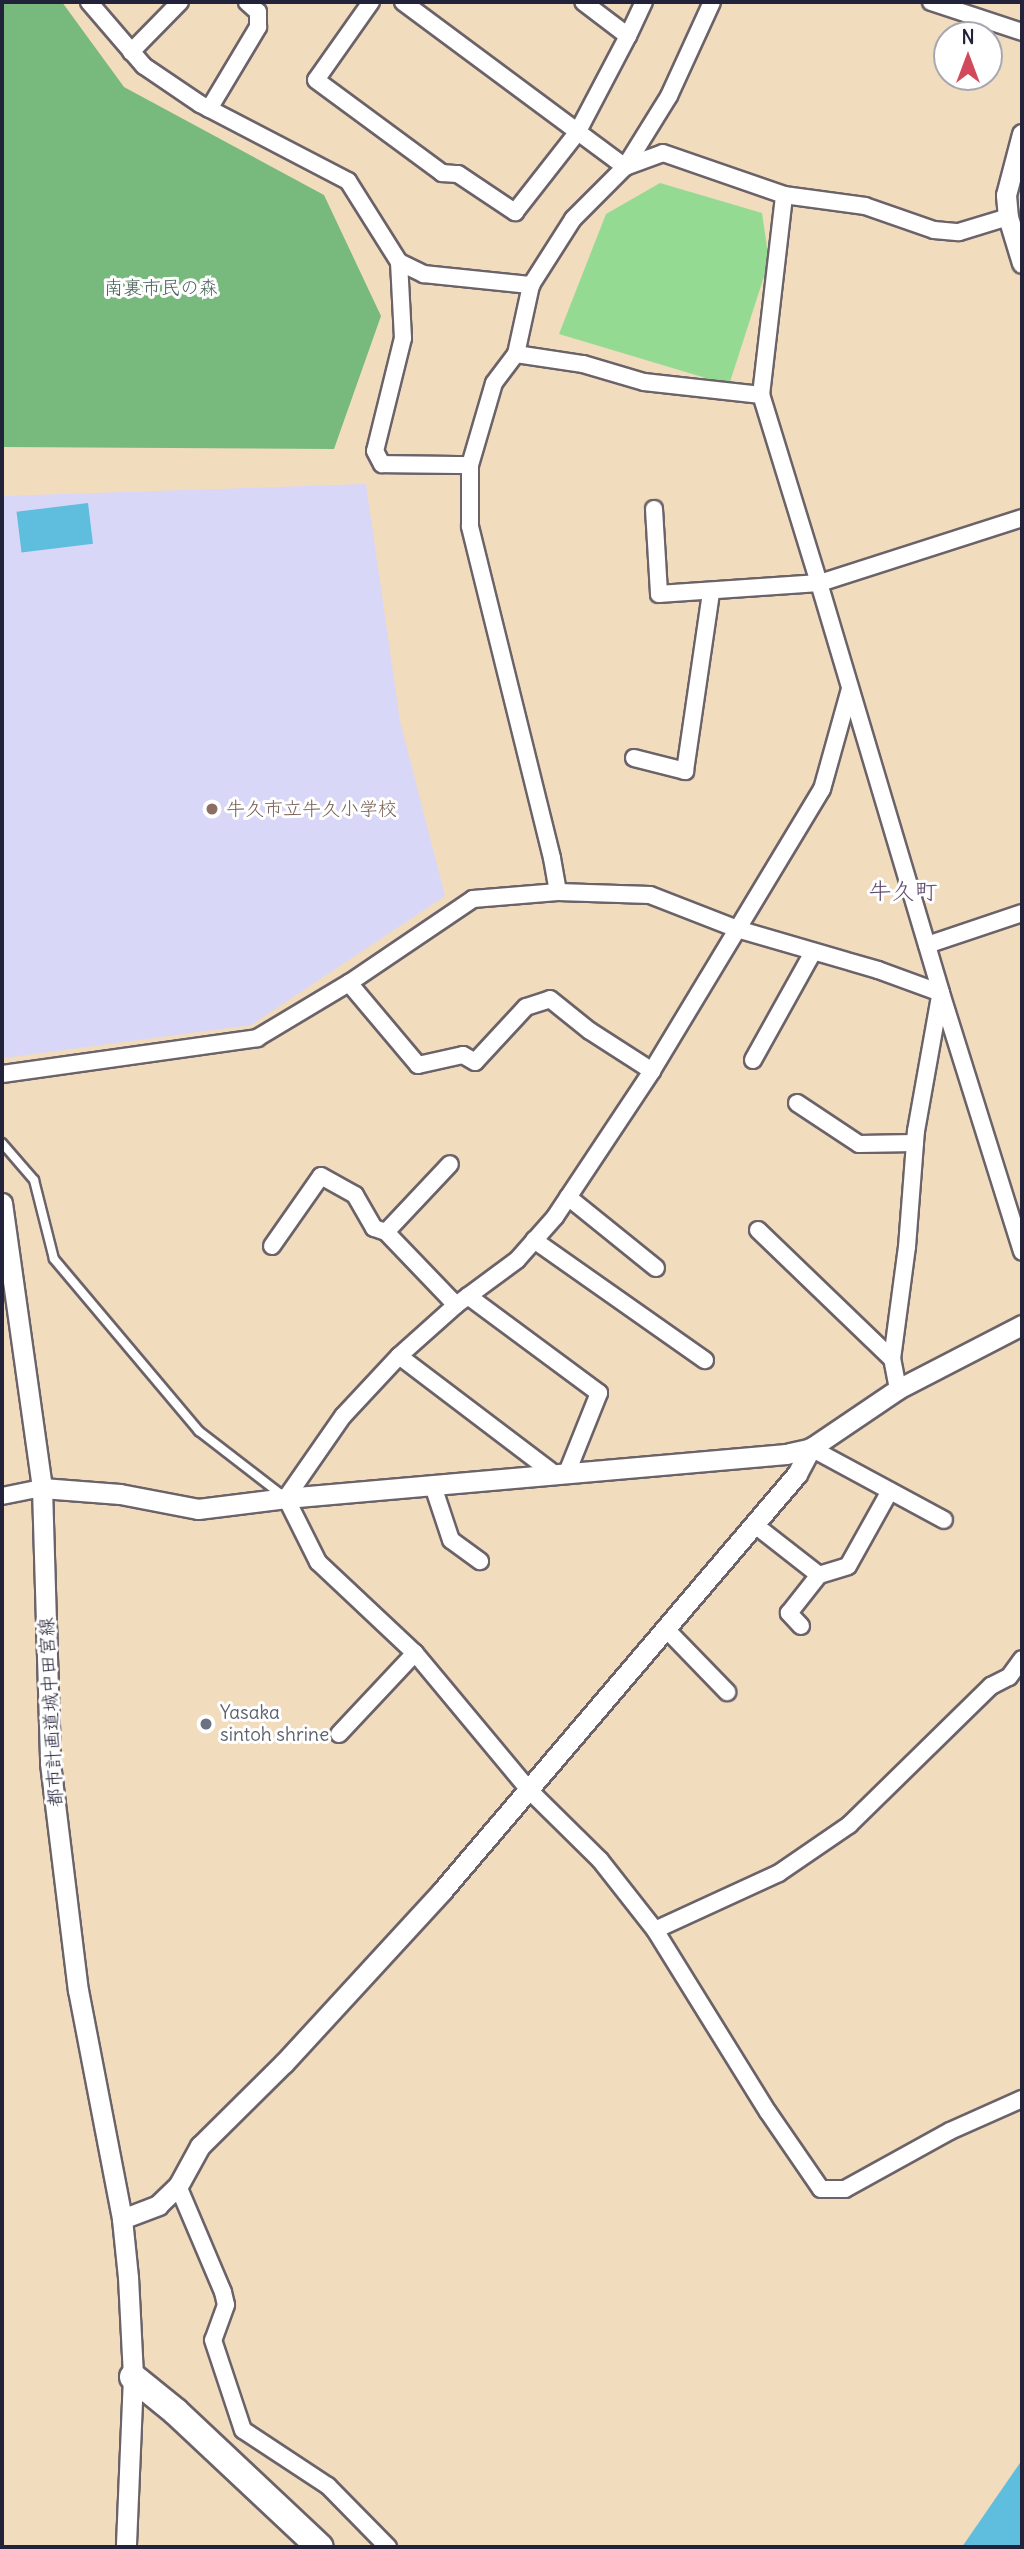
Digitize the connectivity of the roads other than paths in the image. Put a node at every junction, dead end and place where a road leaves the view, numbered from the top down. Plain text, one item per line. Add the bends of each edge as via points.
1 (89, 2) edge
2 (180, 2) edge
3 (247, 2) edge
4 (370, 2) edge
5 (403, 2) edge
6 (583, 2) edge
7 (644, 2) edge
8 (712, 2) edge
9 (931, 2) edge
10 (1022, 32) edge
11 (628, 36) junction
12 (131, 52) junction
13 (209, 109) junction
14 (577, 133) junction
15 (1022, 134) edge
16 (625, 167) junction
17 (785, 195) junction
18 (1008, 217) junction
19 (399, 262) junction
20 (1022, 264) edge
21 (531, 285) junction
22 (516, 354) junction
23 (761, 396) junction
24 (470, 465) junction
25 (654, 509) dead end
26 (1022, 518) edge
27 (819, 583) junction
28 (711, 592) junction
29 (850, 689) junction
30 (634, 758) dead end
31 (558, 892) junction
32 (1022, 913) edge
33 (737, 929) junction
34 (927, 945) junction
35 (813, 951) junction
36 (349, 984) junction
37 (941, 993) junction
38 (753, 1060) dead end
39 (652, 1070) junction
40 (2, 1074) edge
41 (797, 1102) dead end
42 (2, 1143) edge
43 (915, 1143) junction
44 (450, 1164) dead end
45 (568, 1197) junction
46 (2, 1203) edge
47 (758, 1230) dead end
48 (386, 1232) junction
49 (534, 1240) junction
50 (272, 1246) dead end
51 (1022, 1252) edge
52 (656, 1268) dead end
53 (462, 1301) junction
54 (1022, 1325) edge
55 (399, 1356) junction
56 (892, 1359) junction
57 (705, 1360) dead end
58 (898, 1389) junction
59 (811, 1448) junction
60 (561, 1475) junction
61 (433, 1486) junction
62 (42, 1488) junction
63 (890, 1491) junction
64 (2, 1496) edge
65 (286, 1499) junction
66 (944, 1520) dead end
67 (755, 1525) junction
68 (480, 1561) dead end
69 (819, 1575) junction
70 (801, 1626) dead end
71 (666, 1629) junction
72 (415, 1653) junction
73 (1022, 1659) edge
74 (727, 1692) dead end
75 (339, 1734) dead end
76 (529, 1790) junction
77 (655, 1930) junction
78 (1022, 2099) edge
79 (178, 2186) junction
80 (122, 2219) junction
81 (133, 2377) junction
82 (126, 2547) edge
83 (320, 2547) edge
84 (388, 2547) edge

1 - 12 street
2 - 12 street
3 - 13 street via 258,12 258,27
4 - 14 street via 316,80 442,173 458,174 515,212
5 - 14 street
6 - 11 street
7 - 11 street
8 - 16 street via 669,96
9 - 10 street
11 - 14 street
12 - 13 street via 144,66
13 - 19 street via 348,181
14 - 16 street
15 - 18 street via 1006,195
16 - 17 street via 663,153
16 - 21 street via 573,219
17 - 18 street via 865,206 934,230 959,232
17 - 23 street
18 - 20 street
19 - 21 street via 424,274
19 - 24 street via 403,338 374,451 382,464
21 - 22 street
22 - 23 street via 583,364 644,382
22 - 24 street via 494,383
23 - 27 street
24 - 31 street via 470,526
25 - 28 street via 659,594
26 - 27 street
27 - 28 street
27 - 29 street
28 - 30 street via 685,771
29 - 33 street via 822,789
29 - 34 street
31 - 33 street via 650,895
31 - 36 street via 473,899
32 - 34 street
33 - 35 street
33 - 39 street
34 - 37 street
35 - 37 street
35 - 38 street
36 - 39 street via 418,1065 463,1055 475,1062 526,1007 550,999
36 - 40 street via 257,1038
37 - 43 street
37 - 51 street
39 - 45 street
41 - 43 street via 859,1144
42 - 65 lane via 34,1180 54,1259 198,1431
43 - 56 street
44 - 48 street
45 - 49 street
45 - 52 street
46 - 62 street, 都市計画道城中田宮線
47 - 56 street
48 - 50 street via 374,1228 355,1195 321,1176
48 - 53 street
49 - 53 street via 517,1260
49 - 57 street
53 - 55 street
53 - 60 street via 599,1393
54 - 58 street
55 - 60 street
55 - 65 street via 343,1416
56 - 58 street
58 - 59 street
59 - 60 street
59 - 63 street
59 - 67 street via 797,1474
60 - 61 street
61 - 65 street
61 - 68 street via 451,1540
62 - 64 street
62 - 65 street via 120,1494 198,1509
62 - 80 street, 都市計画道城中田宮線 via 50,1763 78,1990
63 - 66 street
63 - 69 street via 848,1566
65 - 72 street via 318,1562
67 - 69 street
67 - 71 street
69 - 70 street via 789,1613
71 - 74 street
71 - 76 street
72 - 75 street
72 - 76 street
73 - 77 street via 849,1825 779,1873
76 - 77 street via 600,1860
76 - 79 street via 294,2053 200,2146
77 - 78 street via 821,2189 845,2189 950,2131
79 - 80 street via 158,2206
79 - 84 street via 223,2292 226,2305 213,2340 243,2430 328,2486
80 - 81 street, 都市計画道城中田宮線
81 - 82 street, 都市計画道城中田宮線
81 - 83 highway

